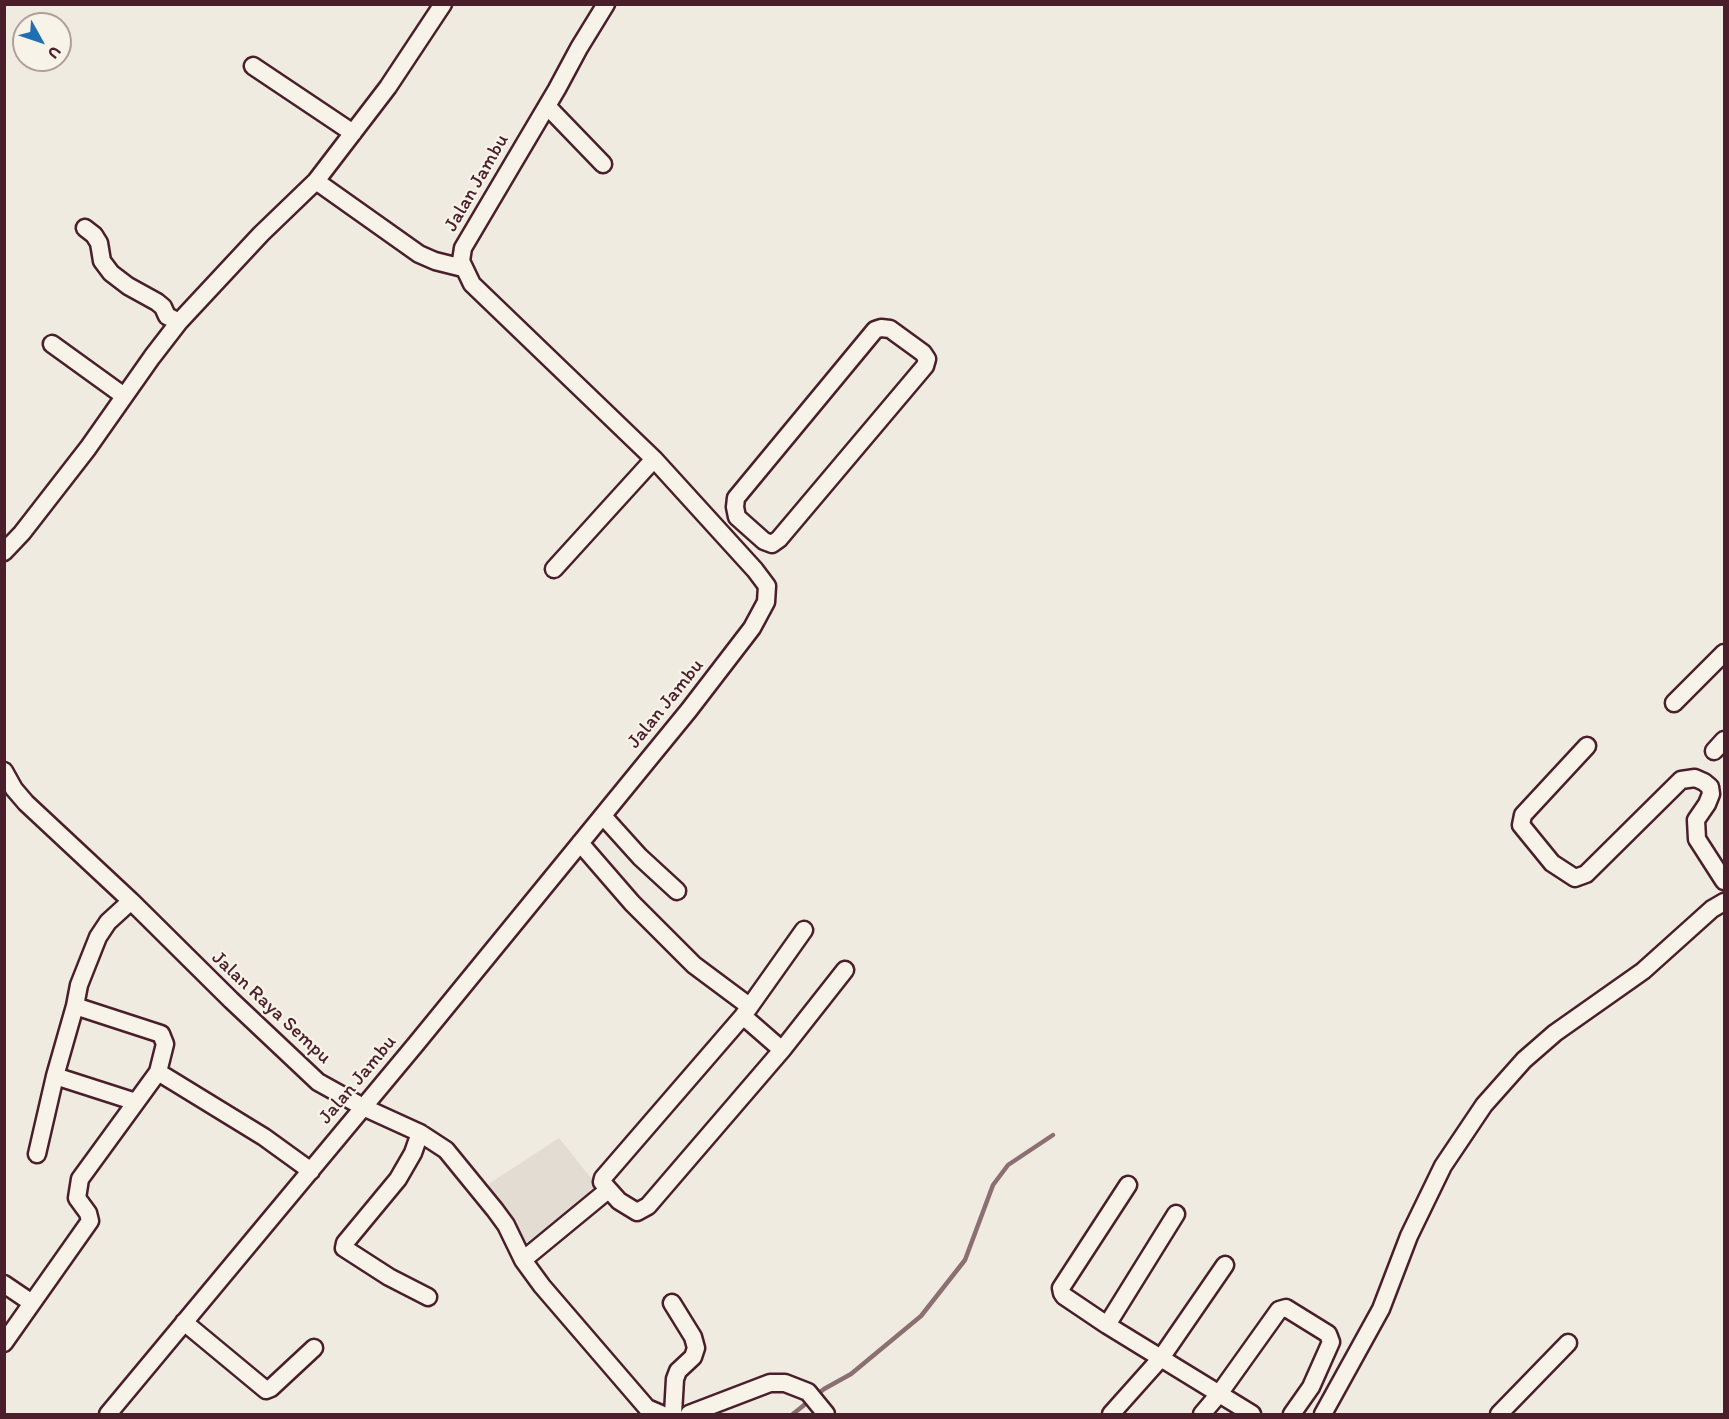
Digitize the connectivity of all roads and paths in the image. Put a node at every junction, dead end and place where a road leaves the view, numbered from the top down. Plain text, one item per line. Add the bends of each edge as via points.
1 (443, 4) edge
2 (606, 4) edge
3 (253, 66) dead end
4 (547, 106) junction
5 (353, 133) junction
6 (603, 164) dead end
7 (316, 181) junction
8 (85, 228) dead end
9 (463, 268) junction
10 (179, 322) junction
11 (52, 344) dead end
12 (124, 396) junction
13 (654, 459) junction
14 (737, 517) junction
15 (722, 533) junction
16 (4, 552) edge
17 (554, 570) dead end
18 (1725, 653) edge
19 (1674, 703) dead end
20 (1587, 746) dead end
21 (4, 771) edge
22 (603, 816) junction
23 (580, 843) junction
24 (1725, 881) edge
25 (677, 891) dead end
26 (131, 901) junction
27 (1725, 902) edge
28 (804, 930) dead end
29 (845, 970) dead end
30 (75, 1006) junction
31 (746, 1011) junction
32 (782, 1050) junction
33 (158, 1072) junction
34 (55, 1076) junction
35 (136, 1102) junction
36 (363, 1107) junction
37 (420, 1132) junction
38 (37, 1154) dead end
39 (311, 1171) junction
40 (1128, 1185) dead end
41 (608, 1190) junction
42 (1176, 1214) dead end
43 (524, 1260) junction
44 (1225, 1265) dead end
45 (4, 1284) edge
46 (428, 1297) dead end
47 (32, 1303) junction
48 (672, 1303) dead end
49 (184, 1322) junction
50 (1107, 1325) junction
51 (4, 1343) edge
52 (1568, 1343) dead end
53 (314, 1347) dead end
54 (1161, 1358) junction
55 (1219, 1394) junction
56 (817, 1403) edge
57 (108, 1414) edge
58 (661, 1414) edge
59 (674, 1414) edge
60 (689, 1414) edge
61 (1111, 1414) edge
62 (1202, 1414) edge
63 (1251, 1414) edge
64 (1292, 1414) edge
65 (1323, 1414) edge
66 (1499, 1414) edge

1 - 5 street
2 - 4 street, Jalan Jambu
3 - 5 street
4 - 6 street
4 - 9 street, Jalan Jambu via 463,248
5 - 7 street
7 - 9 street via 419,254
7 - 10 street
8 - 10 street via 99,243 102,261 111,273 158,302 167,316
9 - 13 street, Jalan Jambu via 472,284
10 - 12 street
11 - 12 street
12 - 16 street via 88,448
13 - 15 street, Jalan Jambu
13 - 17 street
14 - 14 street via 736,498 875,330 890,329 923,353 927,359 925,366 778,539 772,544 764,541
14 - 15 street
15 - 22 street, Jalan Jambu via 766,586 763,610 725,664
18 - 19 street
20 - 24 street via 1523,815 1521,825 1552,863 1575,878 1586,874 1681,780 1695,778 1710,787 1711,794 1696,820 1697,839
21 - 26 street, Jalan Raya Sempu via 26,803
22 - 23 street, Jalan Jambu
22 - 25 street
23 - 31 street via 694,965
23 - 36 street, Jalan Jambu
26 - 30 street via 98,937 78,985
26 - 36 street, Jalan Raya Sempu via 318,1082
27 - 65 street via 1712,909 1643,971 1524,1060 1484,1105 1443,1166 1409,1236 1381,1309
28 - 31 street
29 - 32 street
30 - 33 street via 160,1034 165,1044
30 - 34 street
31 - 32 street
31 - 41 street via 608,1171 602,1182
32 - 41 street via 642,1211 627,1208
33 - 35 street
33 - 39 street via 264,1137
34 - 35 street
34 - 38 street
35 - 47 street via 80,1179 77,1198 90,1221
36 - 37 street, Jalan Raya Sempu
36 - 39 street, Jalan Jambu
37 - 43 street, Jalan Raya Sempu via 446,1150 470,1178 506,1225
37 - 46 street via 398,1179 344,1248
39 - 49 street, Jalan Jambu
40 - 50 street via 1061,1290
41 - 43 street
42 - 50 street
43 - 58 street, Jalan Raya Sempu via 647,1408
44 - 54 street
45 - 47 street
47 - 51 street
48 - 59 street via 696,1348 675,1379
49 - 53 street via 266,1390
49 - 57 street, Jalan Jambu
50 - 54 street
52 - 66 street
54 - 55 street
54 - 61 street
55 - 62 street
55 - 63 street
55 - 64 street via 1279,1310 1286,1308 1328,1334 1331,1342 1311,1387
56 - 60 street via 785,1383 770,1383

